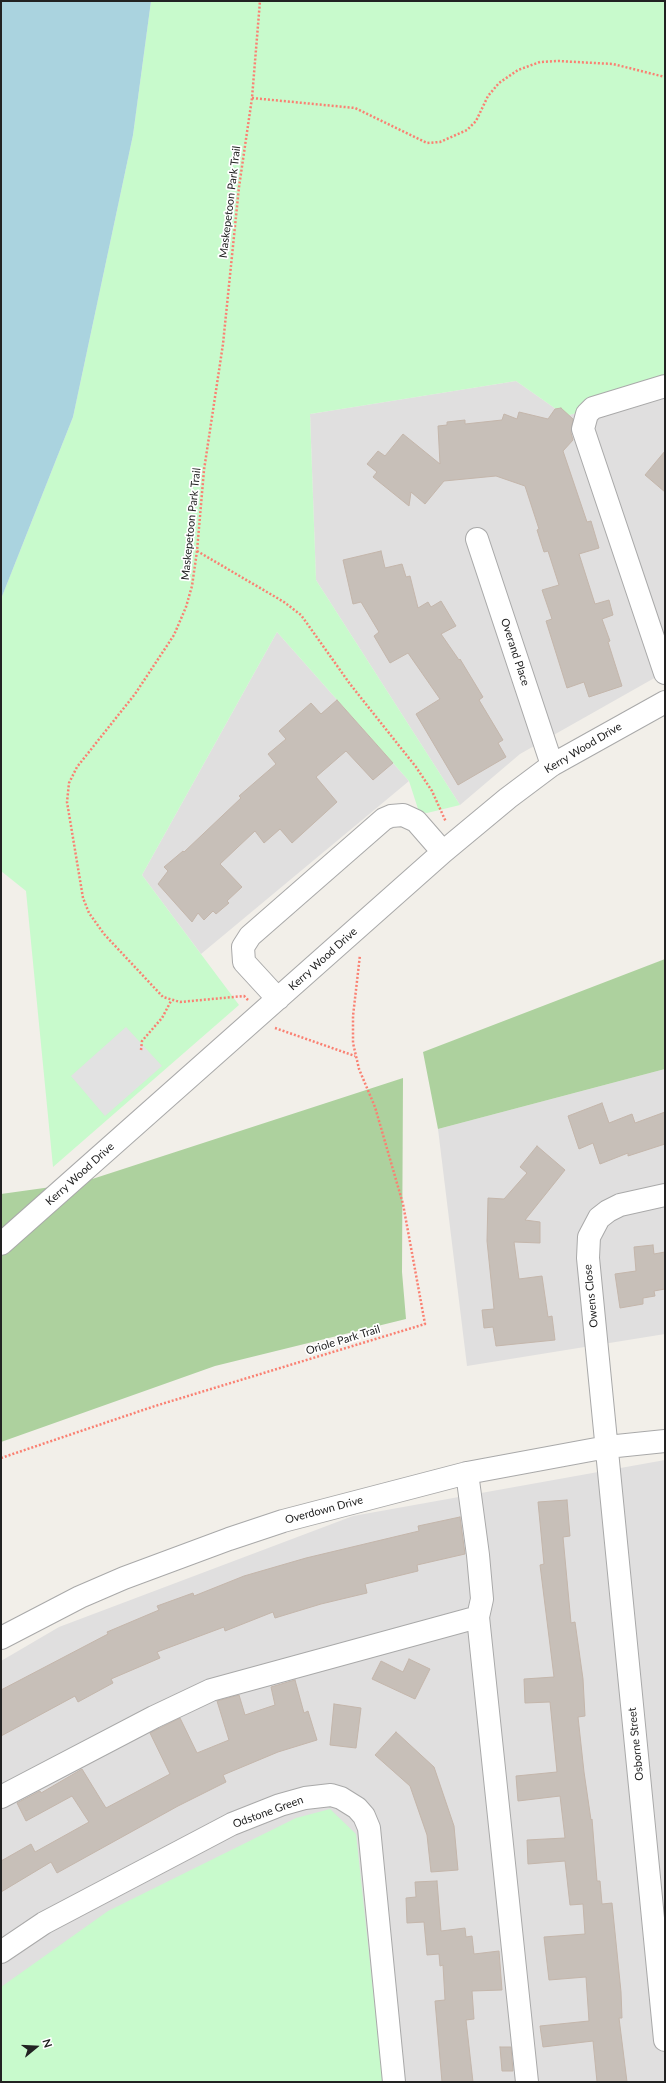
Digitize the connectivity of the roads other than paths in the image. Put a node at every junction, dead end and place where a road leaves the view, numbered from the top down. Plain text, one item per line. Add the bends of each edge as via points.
1 (665, 386) edge
2 (477, 539) dead end
3 (665, 673) edge
4 (665, 702) edge
5 (552, 765) junction
6 (449, 847) junction
7 (278, 999) junction
8 (665, 1195) edge
9 (1, 1244) edge
10 (665, 1440) edge
11 (606, 1447) junction
12 (467, 1473) junction
13 (478, 1617) junction
14 (1, 1638) edge
15 (1, 1797) edge
16 (1, 1952) edge
17 (665, 2040) edge
18 (394, 2082) edge
19 (527, 2082) edge

1 - 3 street via 593,408 587,414 583,429
2 - 5 street, Overand Place
4 - 5 street, Kerry Wood Drive
5 - 6 street, Kerry Wood Drive
6 - 7 street, Kerry Wood Drive
6 - 7 street via 416,821 403,816 384,819 250,936 243,947 244,962
7 - 9 street, Kerry Wood Drive
8 - 11 street, Owens Close via 620,1205 608,1211 599,1218 589,1237 588,1258
10 - 11 street, Overdown Drive
11 - 12 street, Overdown Drive
11 - 17 street, Osborne Street
12 - 13 street via 482,1599
12 - 14 street, Overdown Drive via 329,1508 229,1539 144,1570 88,1594
13 - 15 street via 212,1690 154,1717
13 - 19 street
16 - 18 street, Odstone Green via 44,1923 232,1824 305,1798 331,1795 341,1798 357,1808 364,1816 368,1828

